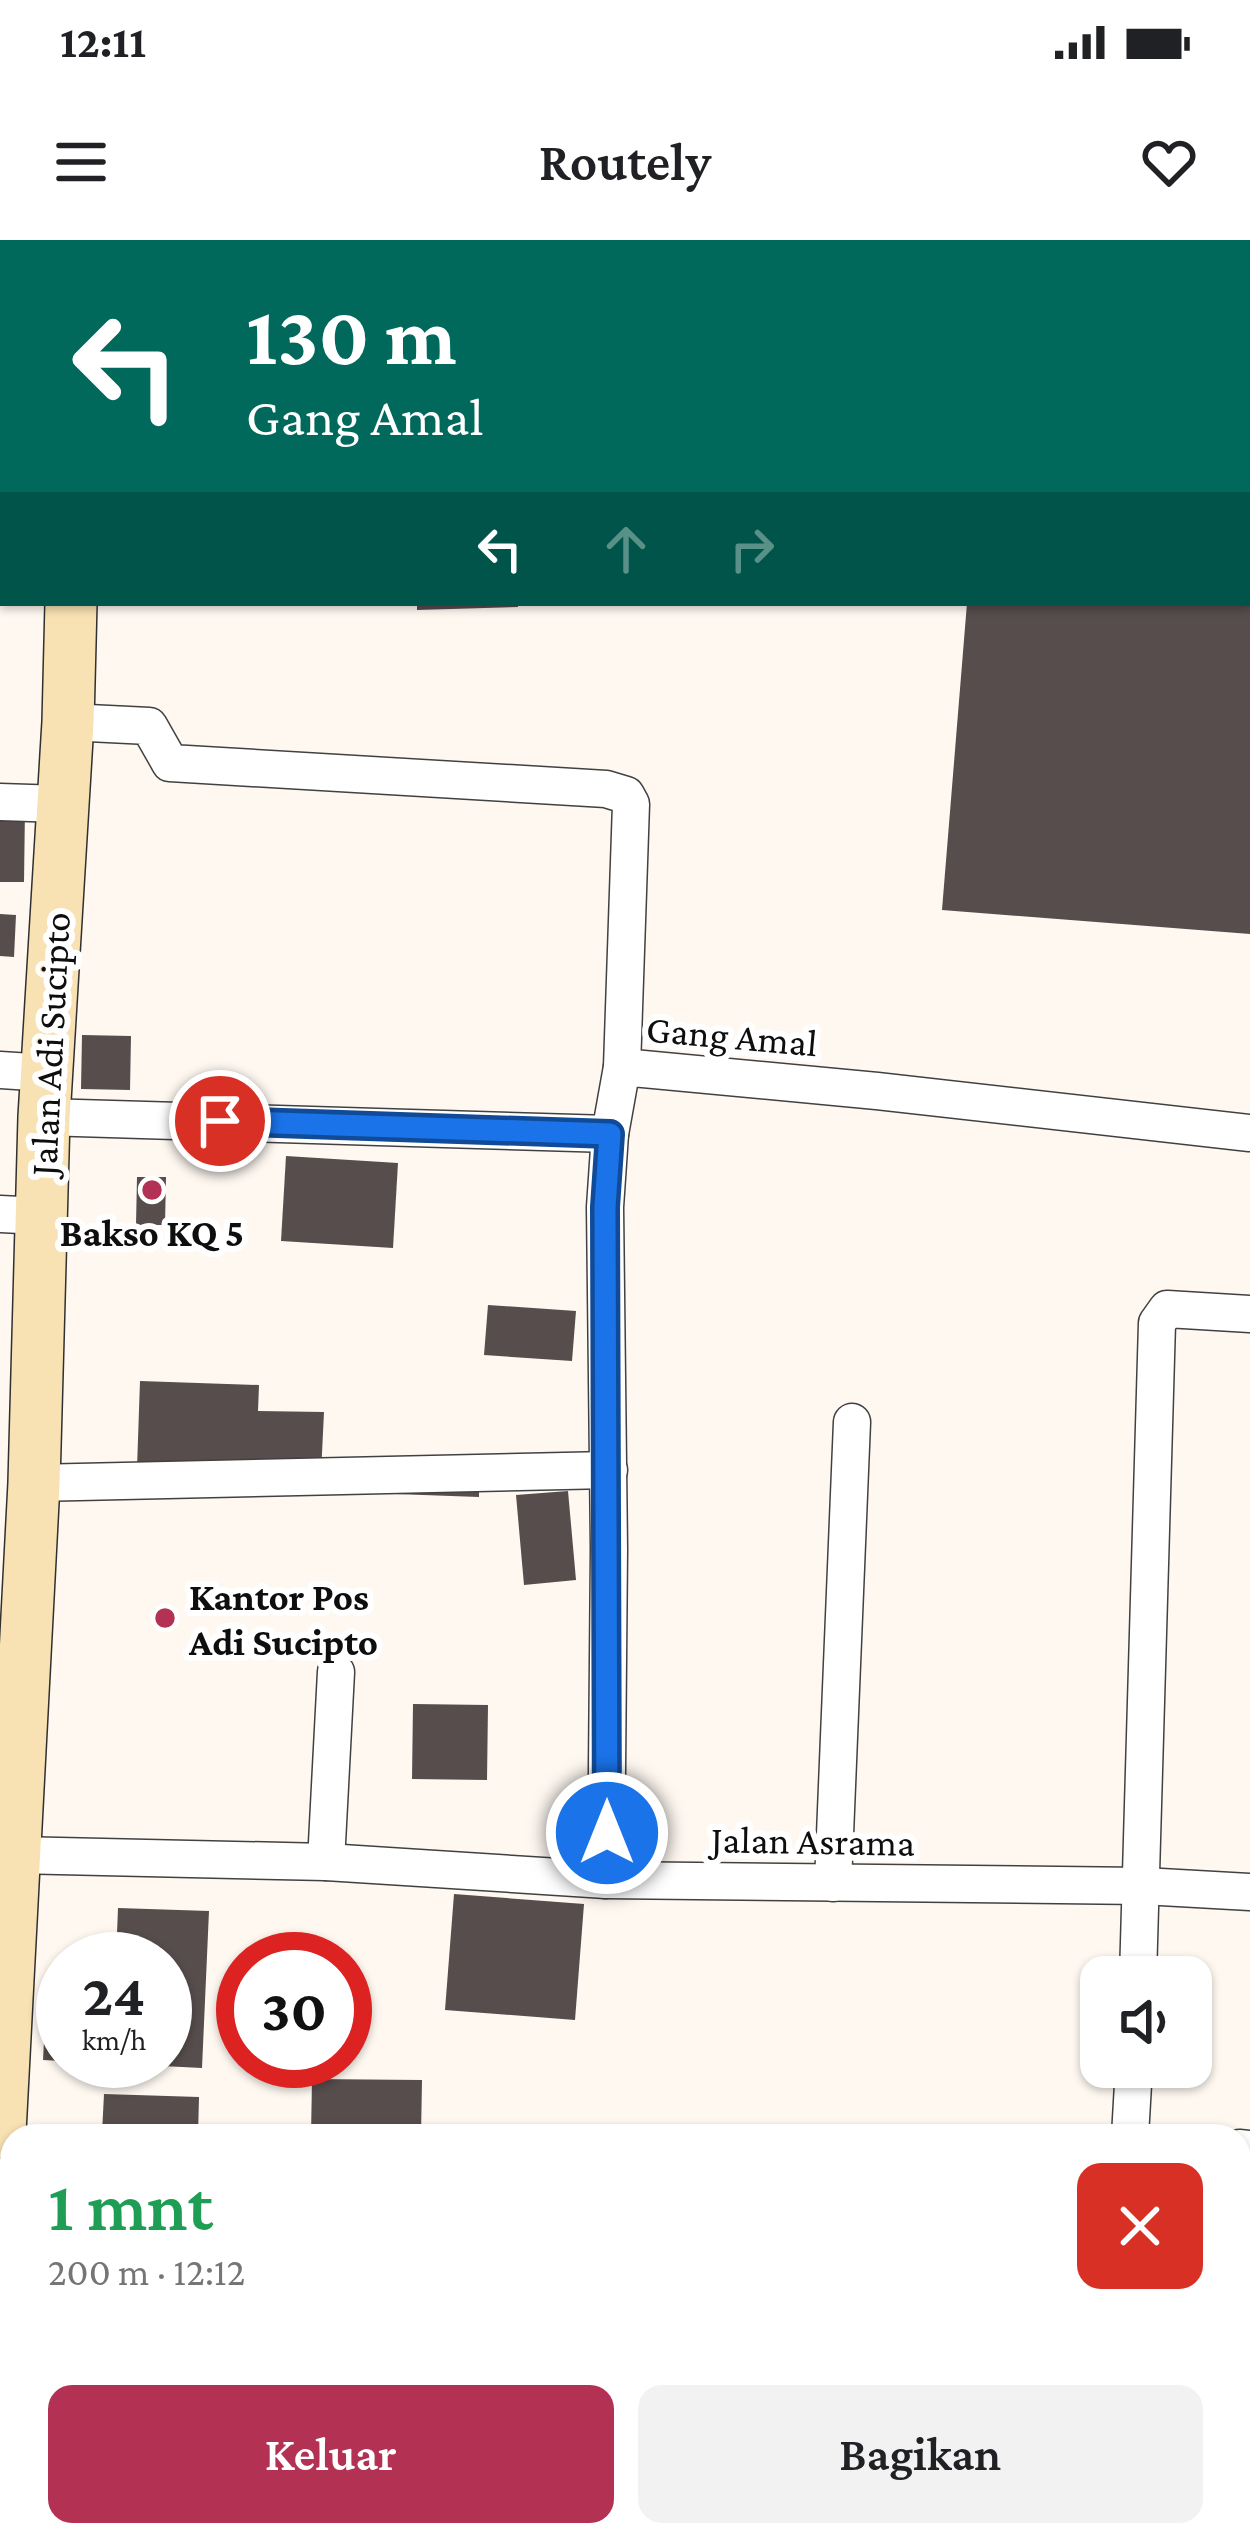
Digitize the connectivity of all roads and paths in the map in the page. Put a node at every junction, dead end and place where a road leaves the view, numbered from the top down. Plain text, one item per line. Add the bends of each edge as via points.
1 (71, 606) edge
2 (68, 722) junction
3 (0, 802) edge
4 (62, 804) junction
5 (622, 1067) junction
6 (30, 1087) edge
7 (1250, 1133) edge
8 (610, 1134) junction
9 (21, 1215) edge
10 (1250, 1314) edge
11 (852, 1422) dead end
12 (609, 1470) junction
13 (34, 1483) junction
14 (337, 1672) dead end
15 (11, 1716) edge
16 (10, 1839) edge
17 (326, 1862) junction
18 (606, 1880) junction
19 (833, 1883) junction
20 (1143, 1886) junction
21 (1250, 1892) edge
22 (1139, 1956) edge
23 (1133, 2088) edge
24 (0, 2124) edge
25 (1131, 2124) edge

1 - 2 main road, Jalan Adi Sucipto
2 - 4 main road, Jalan Adi Sucipto
2 - 5 street via 149,726 170,763 626,795
3 - 4 street
4 - 6 main road, Jalan Adi Sucipto
5 - 7 street, Gang Amal
5 - 8 street, Gang Amal
6 - 8 street
6 - 9 main road, Jalan Adi Sucipto
8 - 12 street, Gang Amal
9 - 13 main road, Jalan Adi Sucipto
10 - 20 street via 1167,1309 1157,1322
11 - 19 street
12 - 13 street
12 - 18 street, Gang Amal
13 - 15 main road, Jalan Adi Sucipto
14 - 17 street
15 - 16 main road, Jalan Adi Sucipto
16 - 17 street, Jalan Asrama
16 - 24 main road, Jalan Adi Sucipto
17 - 18 street, Jalan Asrama
18 - 19 street, Jalan Asrama
19 - 20 street, Jalan Asrama
20 - 21 street, Jalan Asrama
20 - 22 street
23 - 25 street

